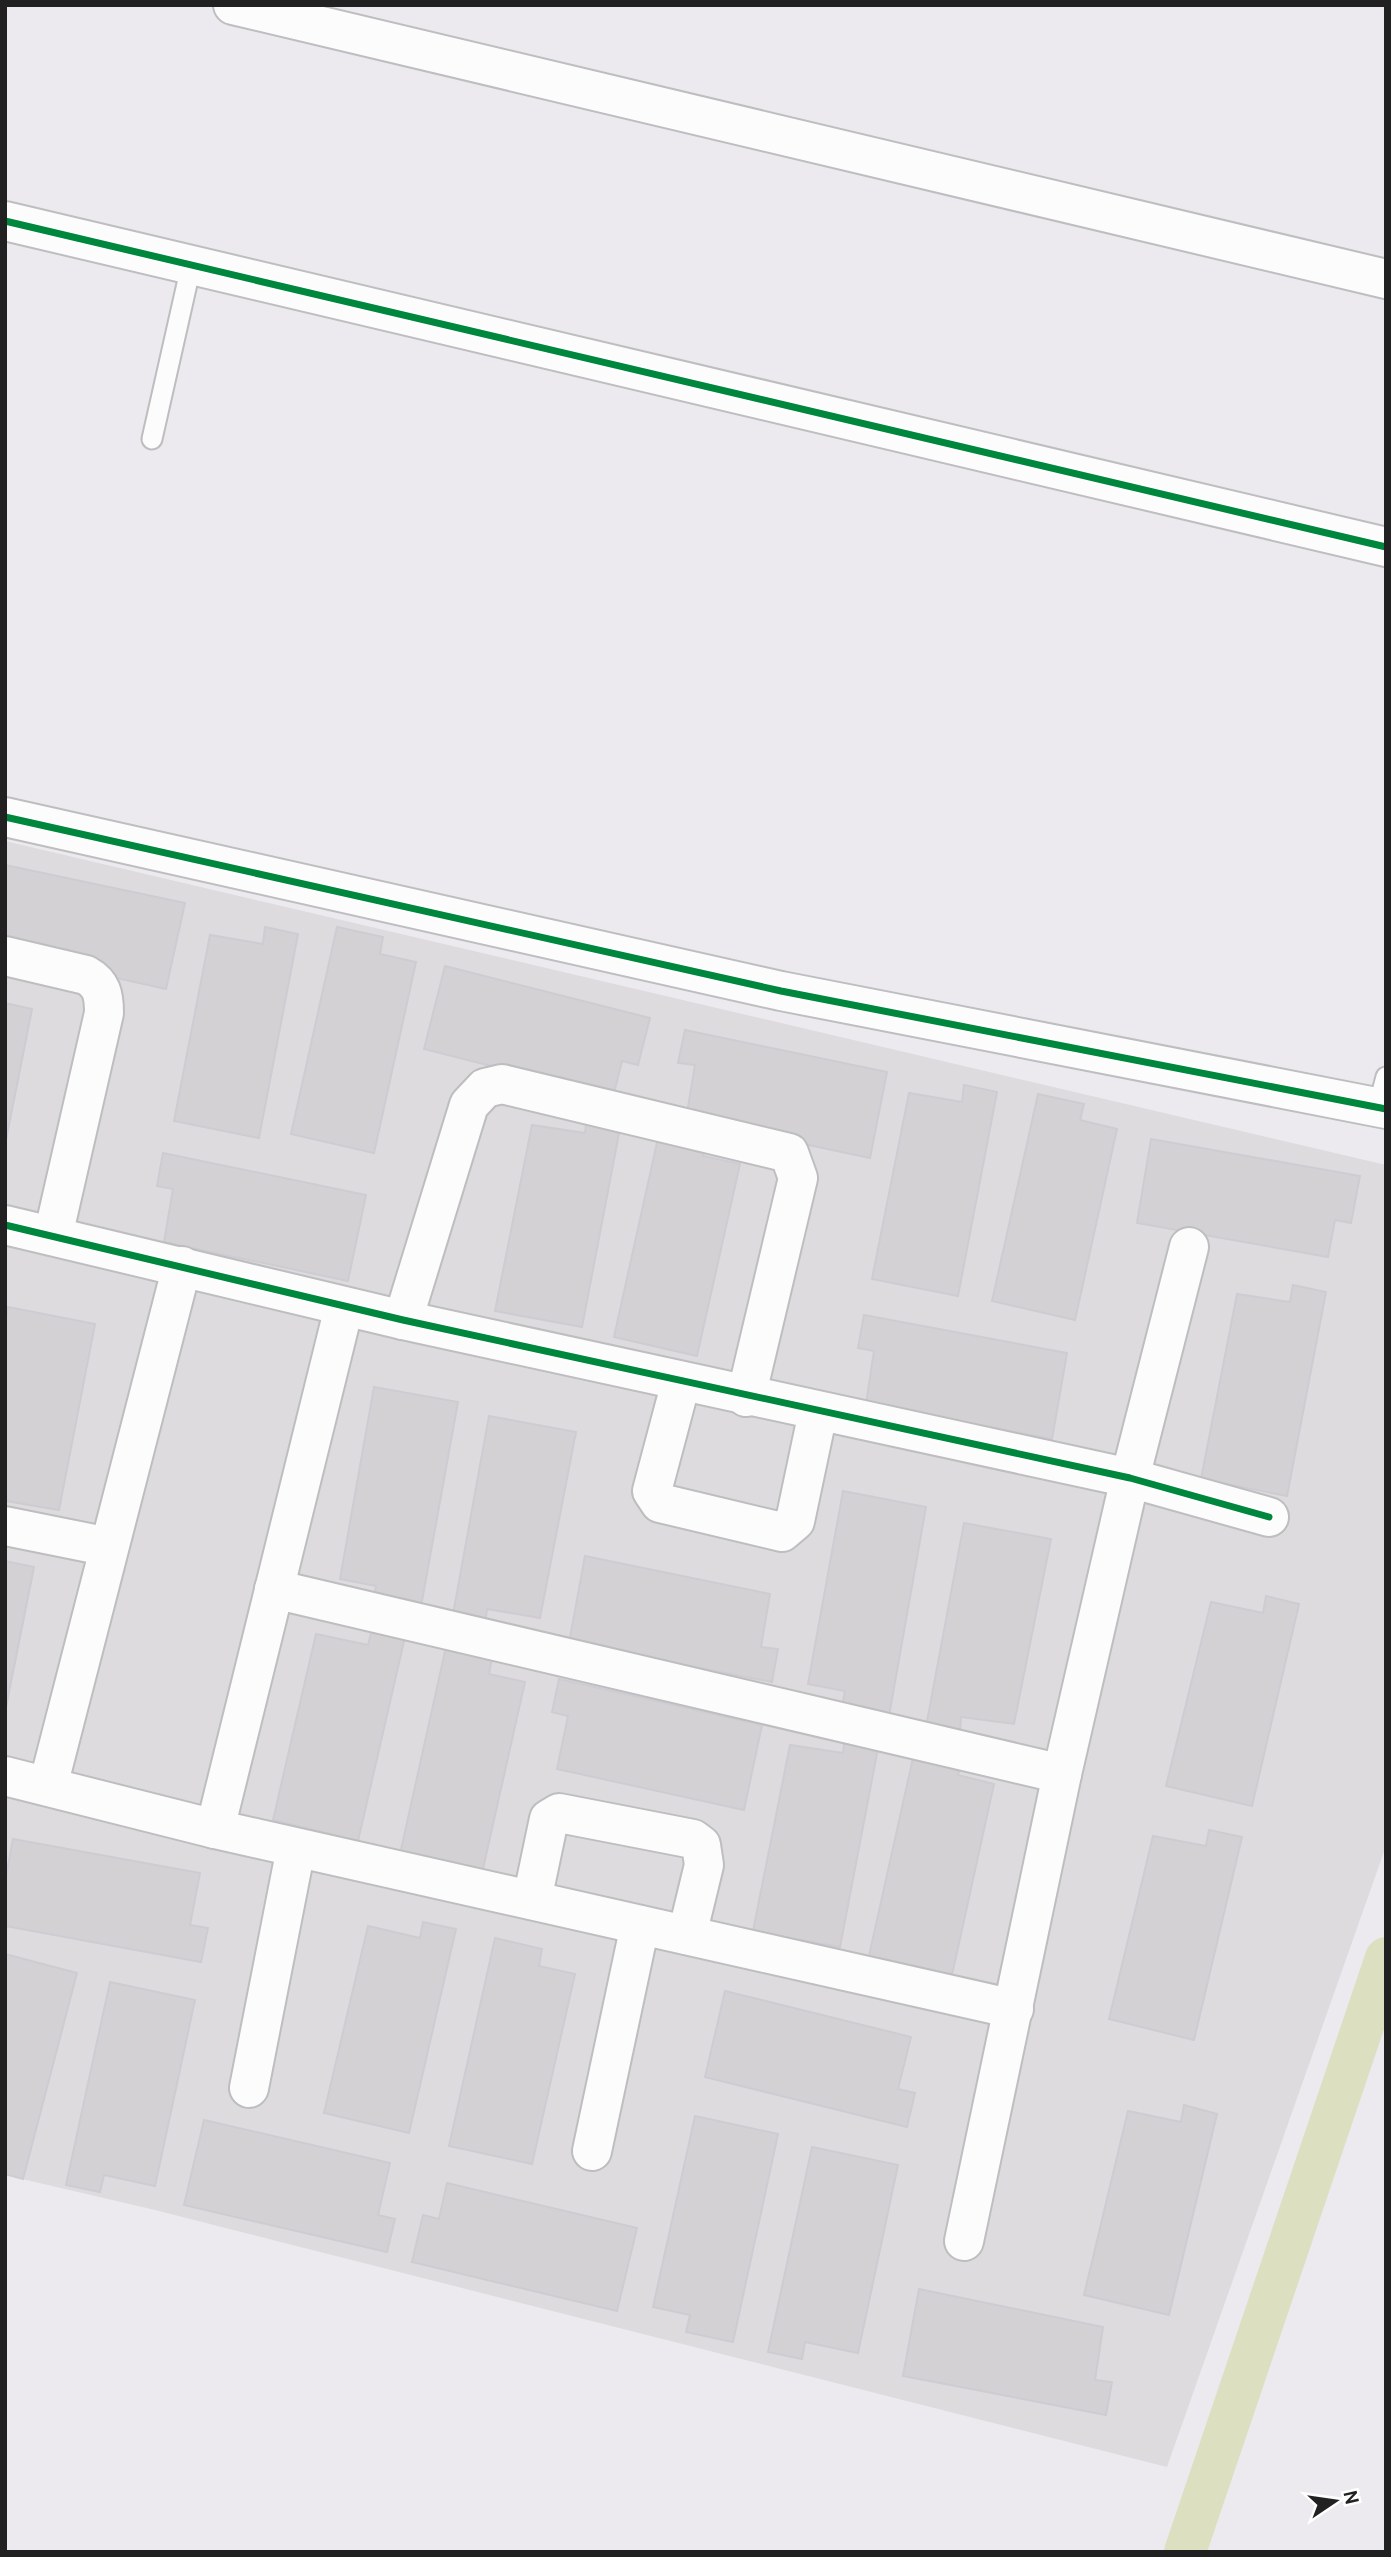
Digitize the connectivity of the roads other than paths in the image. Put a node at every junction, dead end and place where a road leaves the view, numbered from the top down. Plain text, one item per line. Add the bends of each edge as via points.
1 (233, 5) edge
2 (5, 221) edge
3 (191, 266) junction
4 (1386, 279) edge
5 (152, 439) dead end
6 (1386, 547) edge
7 (5, 817) edge
8 (5, 956) edge
9 (1384, 1093) edge
10 (5, 1225) edge
11 (52, 1236) junction
12 (1189, 1247) dead end
13 (182, 1266) junction
14 (344, 1307) junction
15 (403, 1320) junction
16 (681, 1382) junction
17 (746, 1397) junction
18 (818, 1412) junction
19 (1130, 1478) junction
20 (1269, 1517) dead end
21 (5, 1526) edge
22 (109, 1547) junction
23 (274, 1589) junction
24 (1062, 1774) junction
25 (5, 1776) edge
26 (48, 1786) junction
27 (215, 1829) junction
28 (296, 1847) junction
29 (532, 1900) junction
30 (640, 1925) junction
31 (687, 1935) junction
32 (1014, 2009) junction
33 (249, 2088) dead end
34 (592, 2151) dead end
35 (964, 2241) dead end

1 - 4 street
2 - 3 street
3 - 5 lane
3 - 6 street
7 - 9 street via 781,991
8 - 11 street via 86,975 96,981 104,1000
10 - 11 street
11 - 13 street
12 - 19 street
13 - 14 street
13 - 22 street
14 - 15 street
14 - 23 street
15 - 16 street
15 - 17 street via 469,1105 485,1088 502,1084 789,1153 798,1178
16 - 17 street
16 - 18 street via 652,1491 655,1499 782,1532 794,1521
17 - 18 street
18 - 19 street
19 - 20 street
19 - 24 street
21 - 22 street
22 - 26 street
23 - 24 street
23 - 27 street
24 - 32 street
25 - 26 street
26 - 27 street
27 - 28 street
28 - 29 street
28 - 33 street
29 - 30 street
29 - 31 street via 549,1819 559,1813 693,1839 701,1845 704,1865
30 - 31 street
30 - 34 street
31 - 32 street
32 - 35 street

